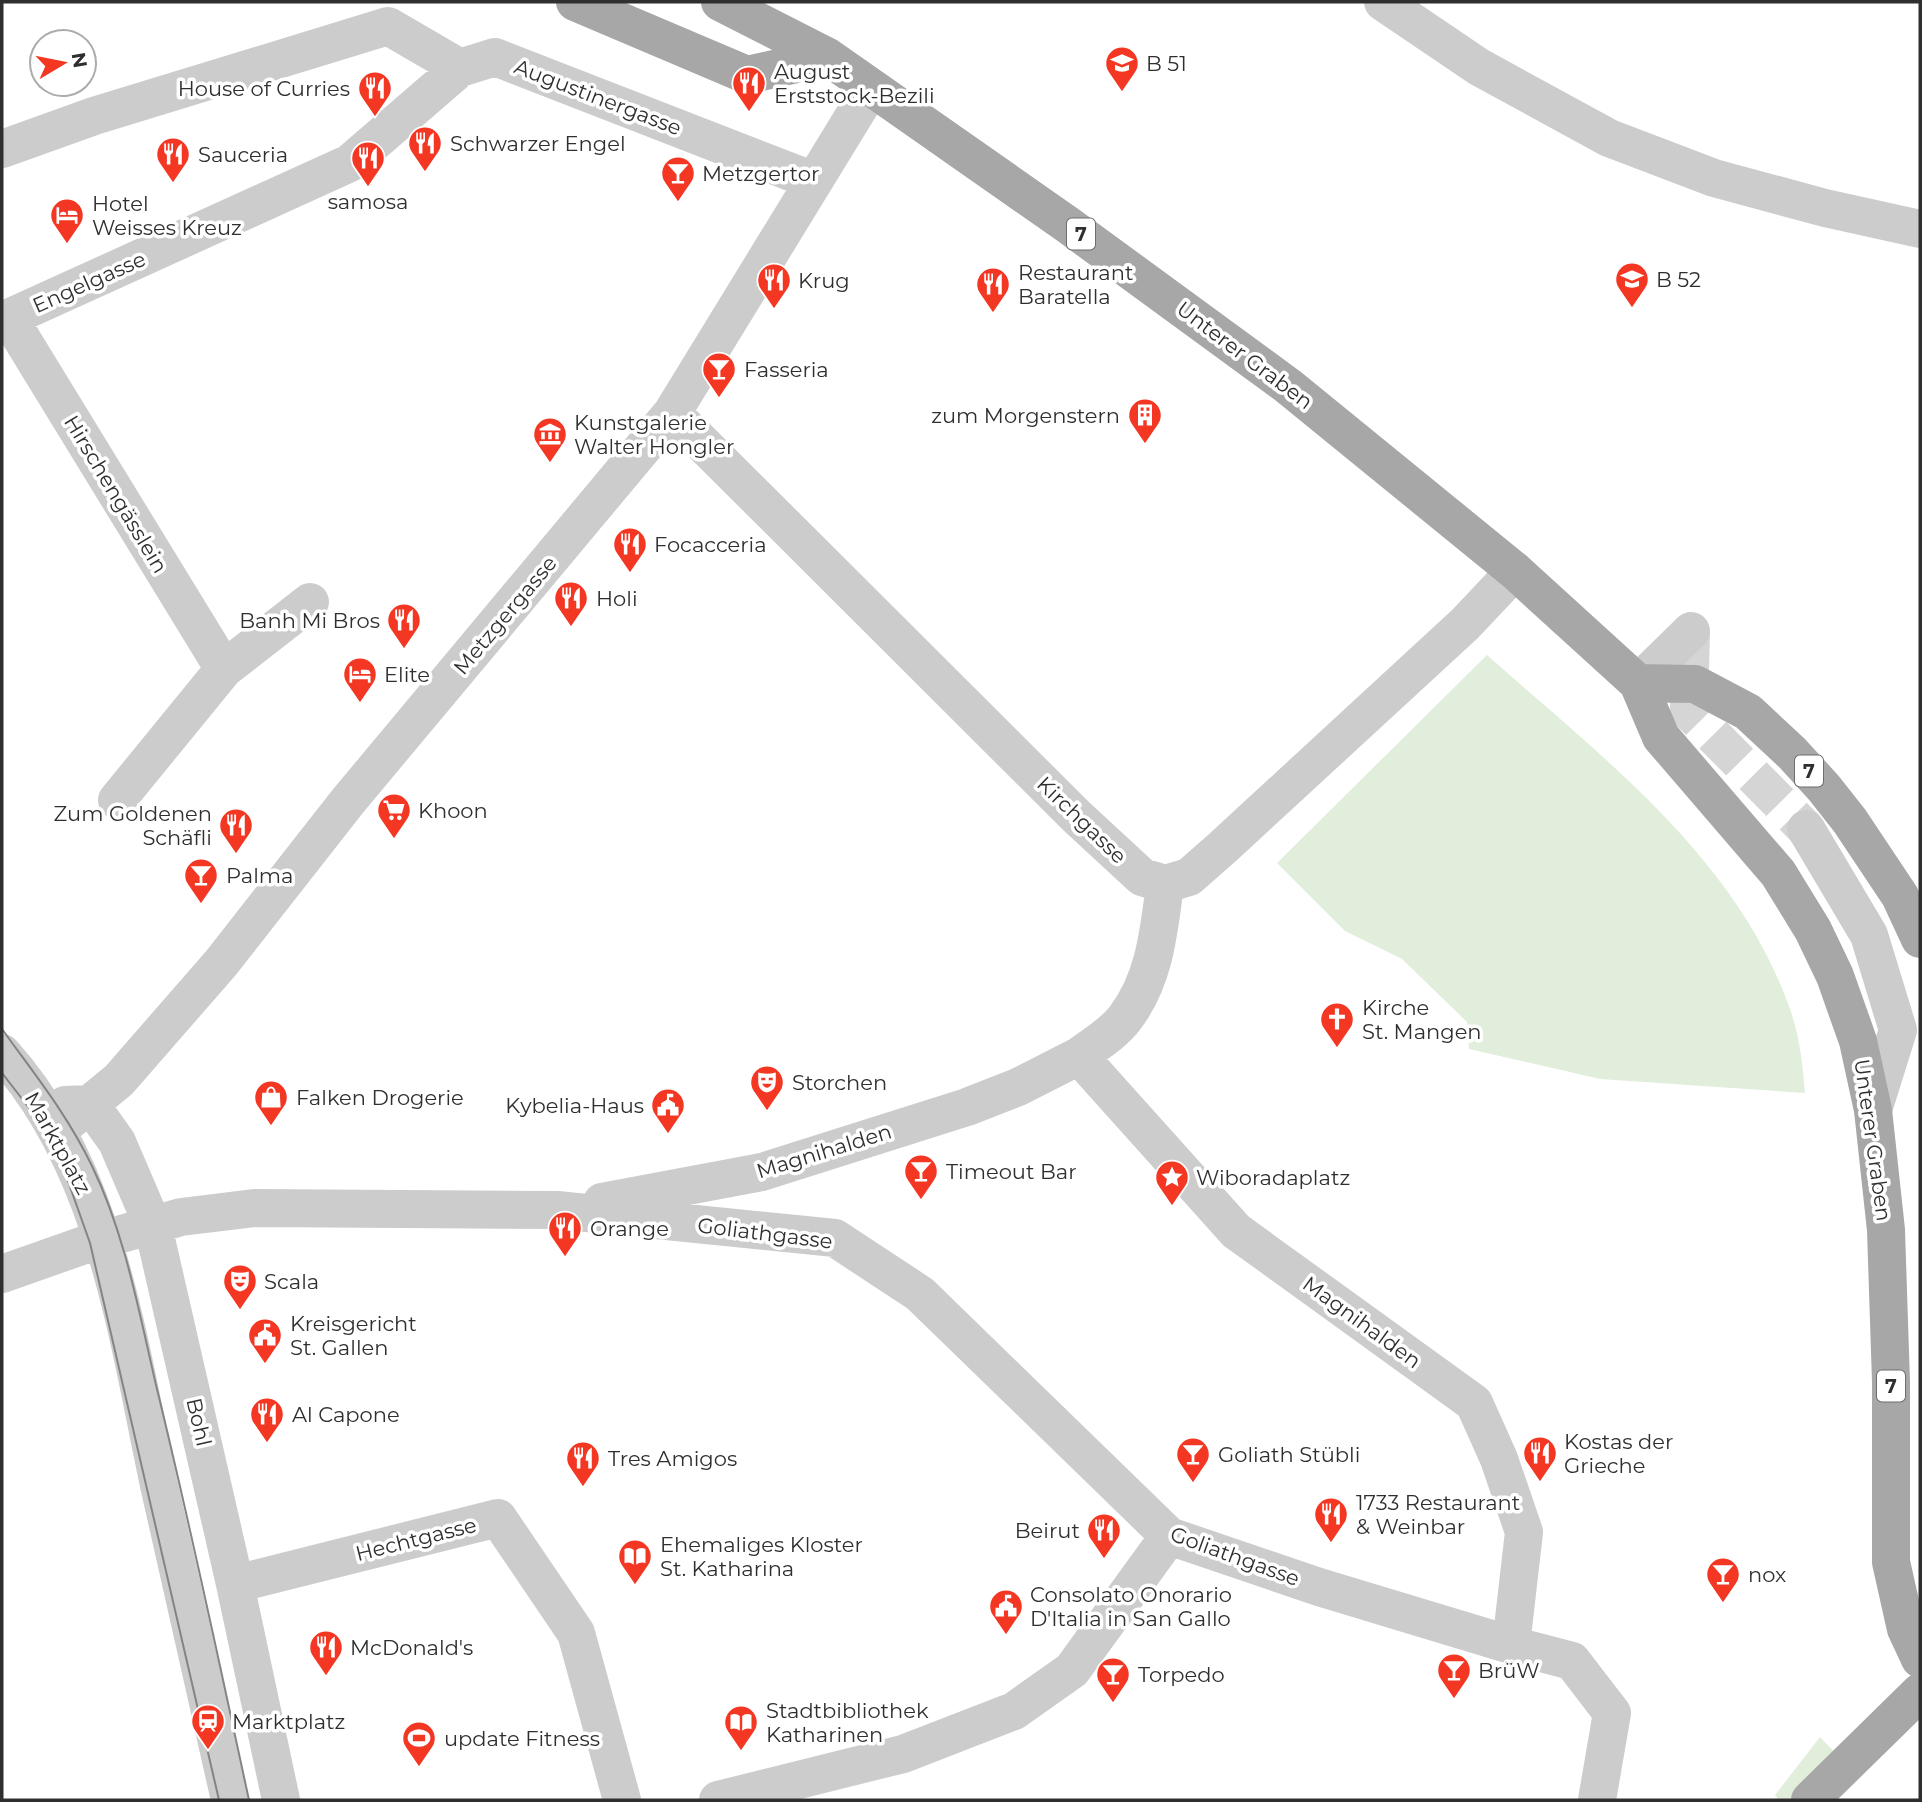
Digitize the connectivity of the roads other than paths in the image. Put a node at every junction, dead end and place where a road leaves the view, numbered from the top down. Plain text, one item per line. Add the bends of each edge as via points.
1 (575, 2) edge
2 (720, 2) edge
3 (1383, 2) edge
4 (388, 14) edge
5 (828, 57) junction
6 (460, 68) junction
7 (871, 88) junction
8 (2, 149) edge
9 (814, 181) junction
10 (1920, 229) edge
11 (5, 320) edge
12 (672, 412) junction
13 (1515, 571) junction
14 (310, 602) dead end
15 (1691, 631) dead end
16 (224, 669) junction
17 (1638, 683) junction
18 (117, 800) dead end
19 (1806, 829) tunnel mouth
20 (1165, 884) junction
21 (1920, 939) edge
22 (2, 1053) edge
23 (1079, 1056) junction
24 (90, 1104) junction
25 (1873, 1110) junction
26 (49, 1118) junction
27 (557, 1210) junction
28 (153, 1226) junction
29 (102, 1240) junction
30 (2, 1274) edge
31 (1168, 1536) junction
32 (235, 1584) junction
33 (1511, 1646) junction
34 (1920, 1659) edge
35 (1920, 1692) edge
36 (230, 1800) edge
37 (281, 1800) edge
38 (622, 1800) edge
39 (718, 1800) edge
40 (1597, 1800) edge
41 (1810, 1800) edge

1 - 5 main road via 747,75
2 - 5 main road, Unterer Graben / 7
3 - 10 street via 1479,67 1609,138 1714,178
4 - 6 street
4 - 8 street
5 - 7 main road, Unterer Graben / 7
6 - 9 street, Augustinergasse via 495,57
6 - 11 street, Engelgasse via 350,163
7 - 9 street, Metzgergasse
7 - 13 main road, Unterer Graben / 7 via 1288,386
9 - 12 street, Metzgergasse
11 - 16 street, Hirschengässlein
12 - 20 street, Kirchgasse via 1076,816 1142,877
12 - 24 street, Metzgergasse via 348,801 221,962 119,1080
13 - 17 main road, Unterer Graben / 7
13 - 20 street via 1465,624 1222,848 1189,877
14 - 16 street
15 - 17 street
16 - 18 street
17 - 21 main road, 7 via 1695,684 1748,712 1824,788 1850,821 1900,896
17 - 25 main road, Unterer Graben / 7 via 1661,737 1778,873 1813,930 1835,976 1857,1041
19 - 25 street via 1868,935 1898,1030
20 - 23 street, Magnihalden via 1146,983 1124,1019
22 - 26 street, Marktplatz
23 - 27 street, Magnihalden via 967,1107 762,1172
23 - 33 street, Magnihalden via 1236,1231 1474,1404 1524,1532
24 - 26 street
24 - 28 street, Bohl via 117,1142
25 - 34 main road, Unterer Graben / 7 via 1886,1230 1891,1562 1906,1629
26 - 29 street, Marktplatz via 90,1199
27 - 28 street, Goliathgasse via 254,1209 181,1217
27 - 31 street, Goliathgasse via 835,1238 920,1294
28 - 29 street, Goliathgasse
28 - 32 street, Bohl
29 - 30 street, Goliathgasse
29 - 36 street
31 - 33 street, Goliathgasse
31 - 39 street via 1072,1670 1014,1711 903,1754
32 - 37 street, Bohl
32 - 38 street, Hechtgasse via 498,1518 576,1633
33 - 40 street, Goliathgasse via 1572,1661 1612,1713
35 - 41 main road

